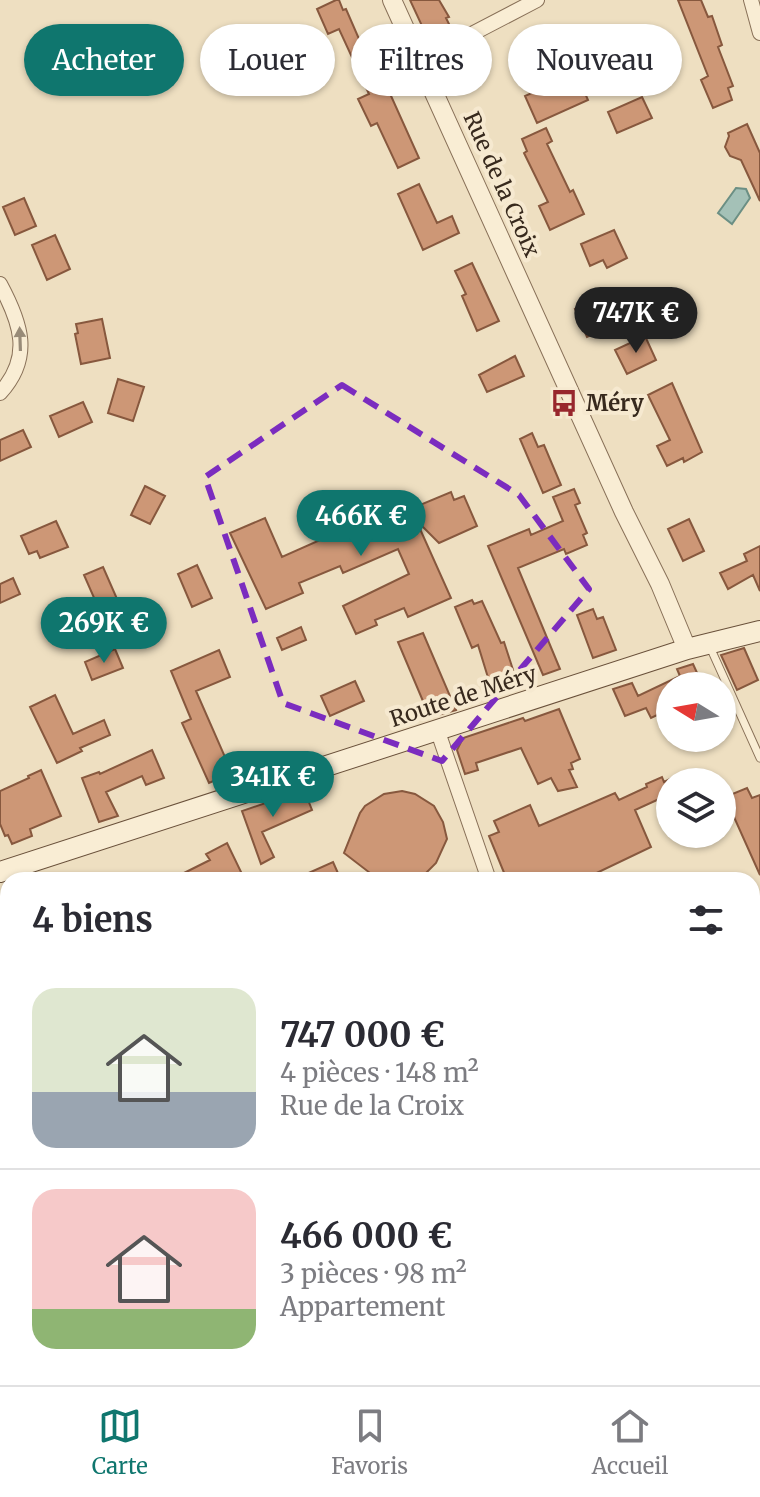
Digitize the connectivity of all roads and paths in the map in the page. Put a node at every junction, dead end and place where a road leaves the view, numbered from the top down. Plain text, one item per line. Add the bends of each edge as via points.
1 (392, 0) edge
2 (537, 0) edge
3 (751, 0) edge
4 (403, 24) edge
5 (491, 24) edge
6 (760, 33) edge
7 (436, 96) edge
8 (0, 284) edge
9 (0, 393) edge
10 (760, 631) edge
11 (709, 643) junction
12 (687, 649) junction
13 (437, 729) junction
14 (760, 758) edge
15 (27, 872) edge
16 (486, 872) edge

1 - 4 street, Rue de la Croix
2 - 5 street
3 - 6 street
7 - 12 street, Rue de la Croix
9 -> 8 street via 15,375 21,350 20,327
10 - 11 main road, Route de Méry
11 - 12 main road, Route de Méry
11 - 14 lane
12 - 13 main road, Route de Méry
13 - 15 main road, Route de Méry
13 - 16 street

